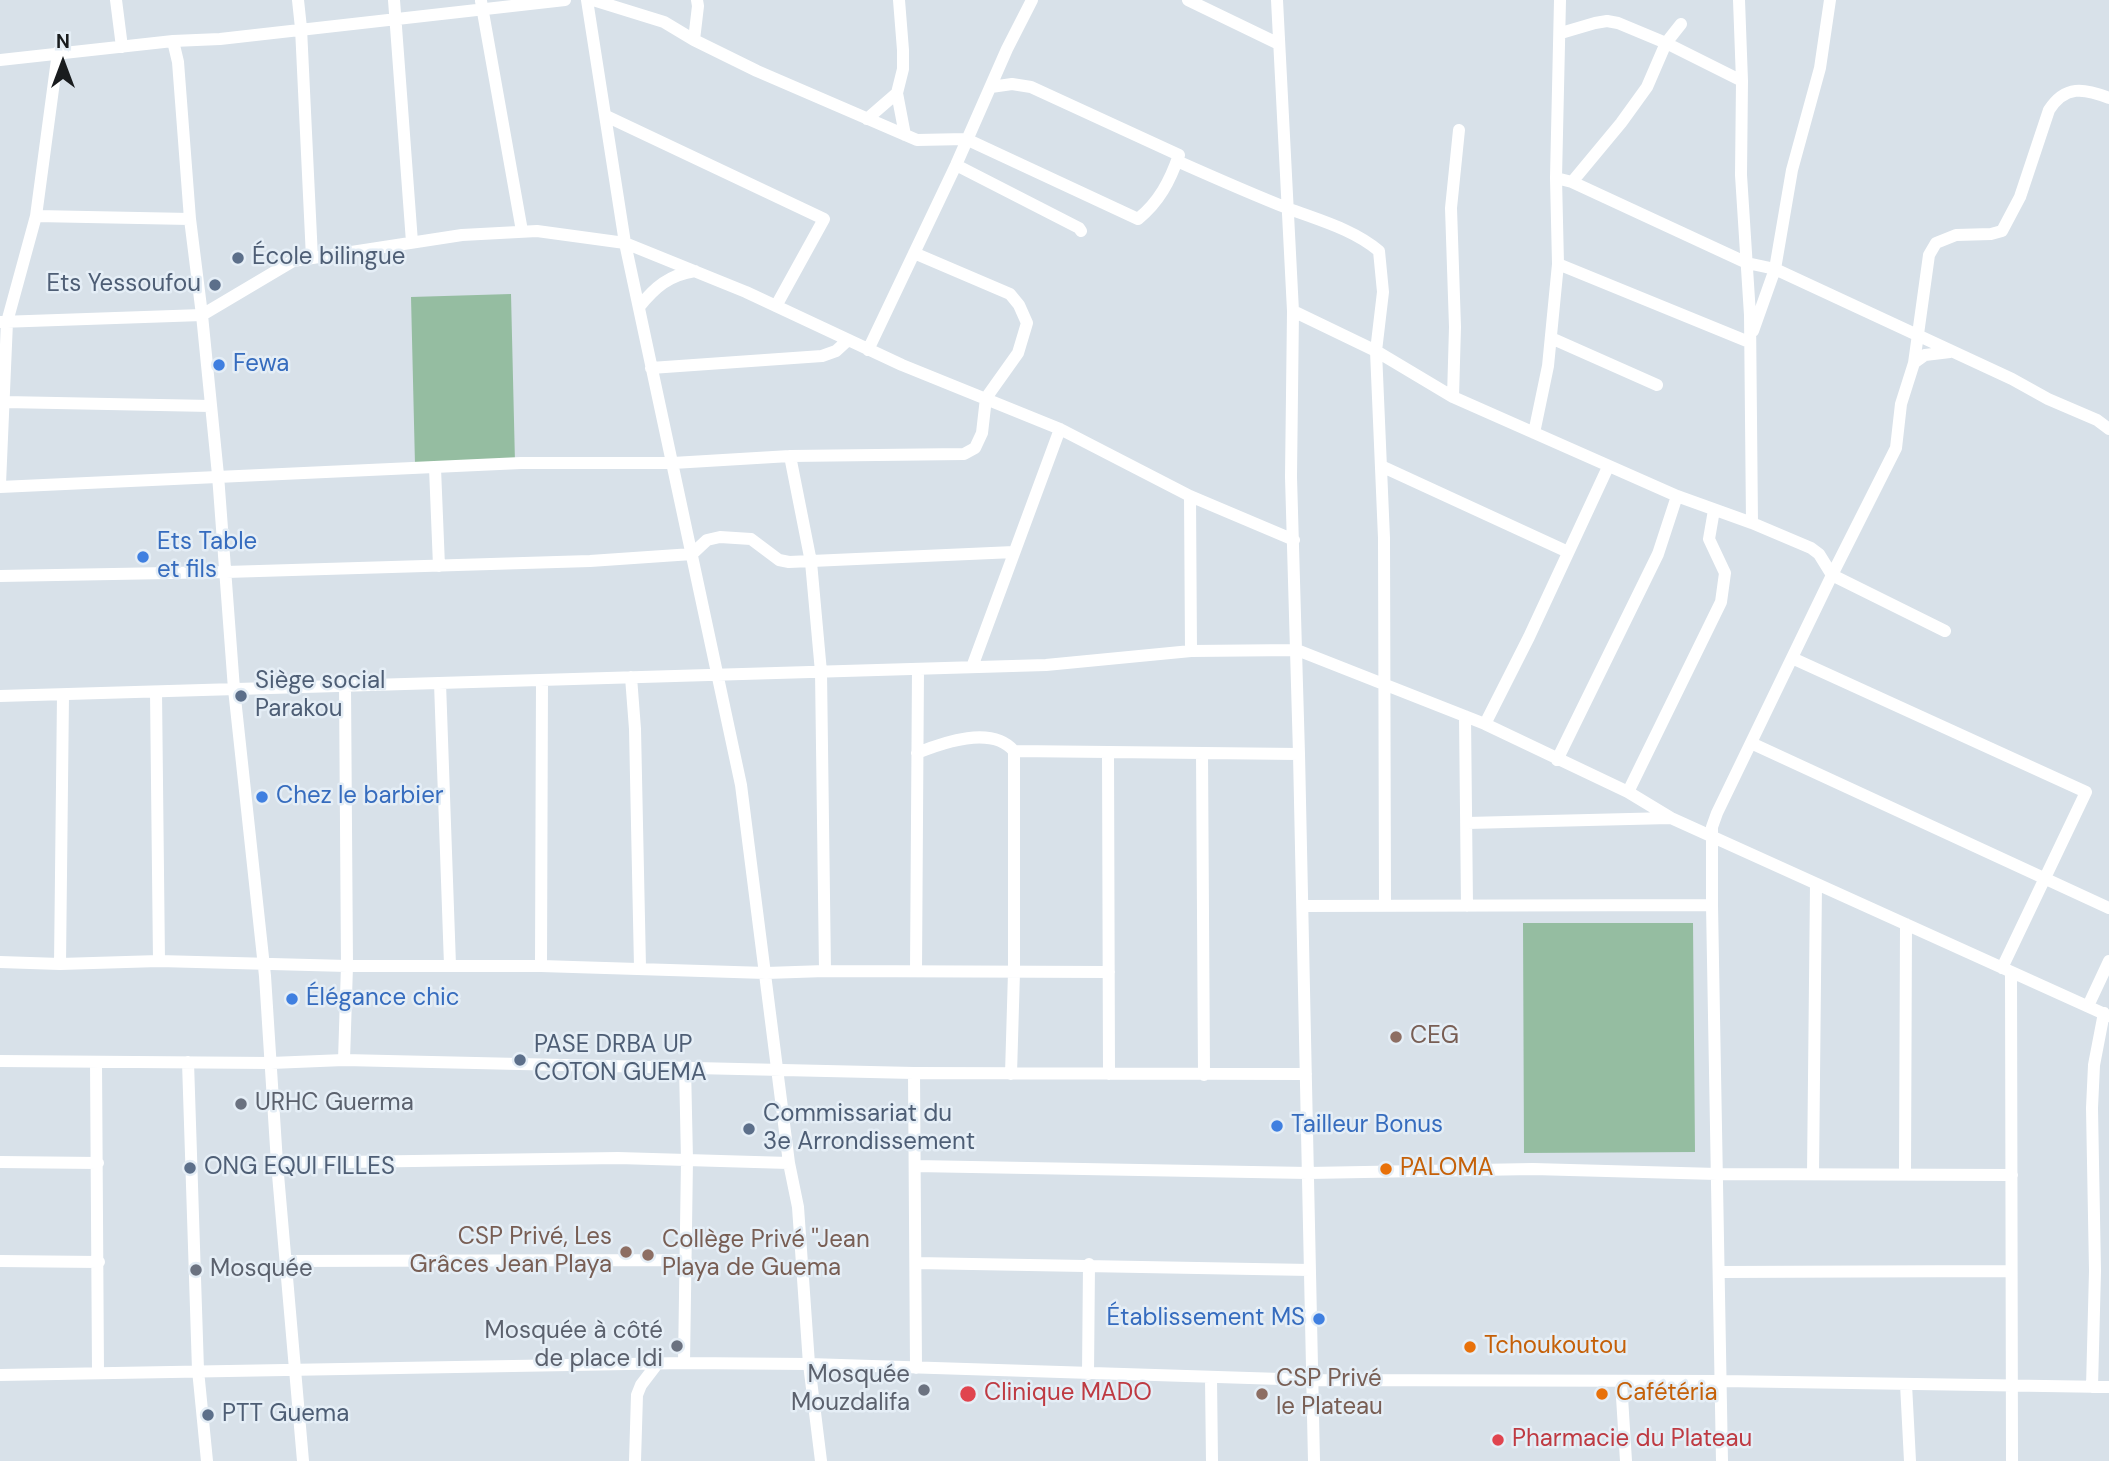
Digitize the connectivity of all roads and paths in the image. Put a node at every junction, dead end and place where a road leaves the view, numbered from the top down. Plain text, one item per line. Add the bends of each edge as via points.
1 (116, 0) edge
2 (298, 0) edge
3 (394, 0) edge
4 (565, 0) edge
5 (587, 0) edge
6 (593, 0) edge
7 (697, 0) edge
8 (899, 0) edge
9 (1032, 0) edge
10 (1188, 0) edge
11 (1277, 0) edge
12 (1560, 0) edge
13 (1739, 0) edge
14 (1830, 0) edge
15 (482, 4) edge
16 (396, 18) junction
17 (1681, 24) dead end
18 (301, 28) junction
19 (1560, 33) junction
20 (694, 40) junction
21 (173, 41) junction
22 (1666, 43) junction
23 (1279, 44) junction
24 (122, 47) junction
25 (58, 52) junction
26 (0, 60) edge
27 (1742, 81) junction
28 (991, 87) junction
29 (897, 93) junction
30 (2107, 93) edge
31 (606, 116) junction
32 (867, 119) junction
33 (1459, 130) dead end
34 (905, 135) junction
35 (966, 139) junction
36 (1177, 161) junction
37 (956, 165) junction
38 (1556, 178) junction
39 (1572, 182) junction
40 (1289, 209) junction
41 (36, 216) junction
42 (190, 219) junction
43 (522, 231) junction
44 (1081, 231) dead end
45 (412, 242) junction
46 (625, 243) junction
47 (914, 253) junction
48 (312, 258) junction
49 (1748, 263) junction
50 (1558, 264) junction
51 (1775, 269) junction
52 (695, 271) junction
53 (776, 306) junction
54 (639, 307) junction
55 (1293, 311) junction
56 (202, 315) junction
57 (3, 322) edge
58 (1918, 336) junction
59 (1551, 338) junction
60 (848, 341) junction
61 (1749, 342) junction
62 (868, 350) junction
63 (1376, 351) junction
64 (1954, 352) junction
65 (1914, 363) junction
66 (651, 369) junction
67 (1657, 385) dead end
68 (1453, 397) junction
69 (986, 398) junction
70 (5, 402) junction
71 (211, 406) junction
72 (1060, 429) junction
73 (2109, 429) edge
74 (1534, 433) junction
75 (790, 456) junction
76 (673, 463) junction
77 (1381, 466) junction
78 (1608, 467) junction
79 (435, 468) junction
80 (218, 475) junction
81 (0, 485) edge
82 (1190, 496) junction
83 (1677, 496) junction
84 (1714, 510) junction
85 (1752, 523) junction
86 (1294, 540) junction
87 (1014, 552) junction
88 (1568, 552) junction
89 (692, 554) junction
90 (811, 562) junction
91 (439, 566) junction
92 (226, 572) junction
93 (1832, 575) junction
94 (0, 576) edge
95 (1945, 631) dead end
96 (1297, 650) junction
97 (1191, 651) junction
98 (1792, 658) junction
99 (972, 667) junction
100 (918, 669) junction
101 (821, 672) junction
102 (718, 675) junction
103 (631, 677) junction
104 (542, 680) junction
105 (440, 683) junction
106 (1384, 684) junction
107 (345, 686) junction
108 (234, 689) junction
109 (156, 692) junction
110 (63, 695) junction
111 (0, 696) edge
112 (1465, 716) junction
113 (1485, 724) junction
114 (1751, 743) junction
115 (1014, 751) junction
116 (1108, 752) junction
117 (917, 753) junction
118 (1202, 753) junction
119 (1300, 754) junction
120 (1557, 760) junction
121 (1628, 792) junction
122 (1671, 818) junction
123 (1467, 823) junction
124 (1712, 837) junction
125 (2045, 878) junction
126 (1816, 884) junction
127 (1712, 905) junction
128 (1303, 906) junction
129 (1385, 906) junction
130 (1467, 906) junction
131 (2109, 908) edge
132 (1906, 924) junction
133 (159, 961) junction
134 (2109, 961) edge
135 (0, 962) edge
136 (60, 964) junction
137 (263, 964) junction
138 (450, 965) junction
139 (347, 966) junction
140 (541, 966) junction
141 (640, 967) junction
142 (2007, 970) junction
143 (825, 971) junction
144 (916, 971) junction
145 (1014, 972) junction
146 (1109, 972) junction
147 (766, 973) junction
148 (2088, 1006) junction
149 (2106, 1014) edge
150 (344, 1060) junction
151 (0, 1062) edge
152 (96, 1062) junction
153 (188, 1062) junction
154 (271, 1063) junction
155 (685, 1066) junction
156 (778, 1069) junction
157 (914, 1073) junction
158 (1306, 1073) junction
159 (1011, 1074) junction
160 (1109, 1074) junction
161 (1204, 1075) junction
162 (687, 1160) junction
163 (0, 1162) edge
164 (98, 1163) junction
165 (277, 1163) junction
166 (789, 1163) junction
167 (915, 1166) junction
168 (1308, 1173) junction
169 (1717, 1174) junction
170 (1813, 1174) junction
171 (1905, 1174) junction
172 (2012, 1175) junction
173 (686, 1260) junction
174 (0, 1261) edge
175 (286, 1261) junction
176 (99, 1262) junction
177 (916, 1263) junction
178 (1089, 1264) junction
179 (1310, 1270) junction
180 (2011, 1271) junction
181 (1719, 1272) junction
182 (684, 1363) junction
183 (657, 1364) junction
184 (809, 1364) junction
185 (916, 1368) junction
186 (198, 1370) junction
187 (295, 1370) junction
188 (97, 1372) junction
189 (1088, 1374) junction
190 (0, 1375) edge
191 (1211, 1378) junction
192 (1312, 1380) junction
193 (1621, 1381) junction
194 (1722, 1381) junction
195 (1906, 1384) junction
196 (2010, 1385) junction
197 (2092, 1387) junction
198 (2109, 1387) edge
199 (207, 1461) edge
200 (303, 1461) edge
201 (635, 1461) edge
202 (821, 1461) edge
203 (1212, 1461) edge
204 (1314, 1461) edge
205 (1626, 1461) edge
206 (1722, 1461) edge
207 (1910, 1461) edge
208 (2012, 1461) edge

1 - 24 street
2 - 18 street
3 - 16 street
4 - 15 street
5 - 31 street
6 - 20 street via 664,22
7 - 20 street
8 - 29 street via 903,60
9 - 28 street
10 - 23 street
11 - 23 street
12 - 19 street
13 - 27 street
14 - 51 street via 1820,68 1792,170
15 - 16 street via 427,17
15 - 43 street
16 - 18 street
16 - 45 street
17 - 22 street
18 - 21 street
18 - 48 street
19 - 22 street via 1607,21
19 - 38 street
20 - 32 street
21 - 24 street
21 - 42 street
22 - 27 street
22 - 39 street via 1647,87
23 - 40 street
24 - 25 street
25 - 26 street
25 - 41 street
27 - 49 street via 1741,175
28 - 35 street
28 - 36 street via 1031,87 1179,155
29 - 32 street
29 - 34 street
30 - 58 street via 2080,90 2054,101 2020,197 2002,231 1956,235 1936,243 1929,255
31 - 46 street
31 - 53 street via 824,219
32 - 34 street
33 - 68 street via 1451,208
34 - 35 street via 917,141
35 - 36 street via 1138,219 1168,185
35 - 37 street
36 - 40 street
37 - 44 street
37 - 47 street
38 - 39 street
38 - 50 street
39 - 49 street
40 - 55 street
40 - 63 street via 1361,238 1379,251 1383,292
41 - 42 street
41 - 57 street
42 - 56 street
43 - 45 street
43 - 46 street
45 - 48 street
46 - 52 street
46 - 54 street
47 - 62 street
47 - 69 street via 1010,294 1019,305 1027,323 1018,353
48 - 56 street via 293,261
49 - 51 street
49 - 61 street
50 - 59 street
50 - 61 street
51 - 58 street
51 - 61 street
52 - 53 street
52 - 54 street via 666,280
53 - 60 street
54 - 66 street
55 - 63 street
55 - 86 street
56 - 57 street
56 - 71 street
57 - 70 street
58 - 64 street
58 - 65 street
59 - 67 street
59 - 74 street
60 - 62 street
60 - 66 street via 822,356
61 - 85 street
62 - 69 street
63 - 68 street
63 - 77 street
64 - 65 street via 1926,355
64 - 73 street
65 - 93 street via 1901,404 1896,448
66 - 76 street
68 - 74 street
69 - 72 street
69 - 75 street via 982,433 975,448 964,454
70 - 71 street
70 - 81 street
71 - 80 street
72 - 82 street
72 - 87 street
74 - 78 street
75 - 76 street
75 - 90 street
76 - 79 street
76 - 89 street
77 - 88 street
77 - 106 street
78 - 83 street
78 - 88 street
79 - 80 street
79 - 91 street
80 - 81 street
80 - 92 street
82 - 86 street
82 - 97 street
83 - 84 street
83 - 120 street via 1658,554
84 - 85 street
84 - 121 street via 1709,539 1724,573 1721,602
85 - 93 street via 1811,548
86 - 96 street
87 - 90 street
87 - 99 street
88 - 113 street
89 - 90 street via 707,540 742,538 751,539 779,560
89 - 91 street
89 - 102 street
90 - 101 street
91 - 92 street
92 - 94 street
92 - 108 street
93 - 95 street
93 - 98 street
96 - 97 street
96 - 106 street
96 - 119 street
97 - 99 street
98 - 114 street
98 - 125 street via 2086,792
99 - 100 street
100 - 101 street
100 - 117 street
101 - 102 street
101 - 143 street
102 - 103 street
102 - 147 street via 741,785
103 - 104 street
103 - 141 street
104 - 105 street
104 - 140 street
105 - 107 street
105 - 138 street
106 - 112 street
106 - 129 street
107 - 108 street
107 - 139 street
108 - 109 street
108 - 137 street
109 - 110 street
109 - 133 street
110 - 111 street
110 - 136 street
112 - 113 street
112 - 123 street
113 - 120 street
114 - 124 street via 1717,813
114 - 125 street
115 - 116 street
115 - 117 street via 1001,740 985,738 945,743
115 - 145 street
116 - 118 street
116 - 146 street
117 - 144 street
118 - 119 street
118 - 161 street
119 - 128 street
120 - 121 street
121 - 122 street
122 - 123 street
122 - 124 street
123 - 130 street
124 - 126 street
124 - 127 street
125 - 131 street
125 - 142 street
126 - 132 street
126 - 170 street
127 - 130 street
127 - 169 street
128 - 129 street
128 - 158 street
129 - 130 street
132 - 142 street
132 - 171 street
133 - 136 street
133 - 137 street
134 - 148 street
135 - 136 street
137 - 139 street
137 - 154 street
138 - 139 street
138 - 140 street
139 - 150 street
140 - 141 street
141 - 147 street
142 - 148 street
142 - 172 street
143 - 144 street
143 - 147 street
144 - 145 street
145 - 146 street
145 - 159 street
146 - 160 street
147 - 156 street
148 - 149 street
149 - 197 street via 2094,1065 2092,1108
150 - 154 street
150 - 155 street
151 - 152 street
152 - 153 street
152 - 164 street
153 - 154 street
153 - 186 street
154 - 165 street
155 - 156 street
155 - 162 street
156 - 157 street
156 - 166 street
157 - 159 street
157 - 167 street
158 - 161 street
158 - 168 street
159 - 160 street
160 - 161 street
162 - 165 street
162 - 166 street
162 - 173 street
163 - 164 street
164 - 176 street
165 - 175 street
166 - 184 street via 798,1207
167 - 168 street
167 - 177 street
168 - 169 street via 1533,1169
168 - 179 street
169 - 170 street
169 - 181 street
170 - 171 street
171 - 172 street
172 - 180 street
173 - 175 street
173 - 182 street
174 - 176 street
175 - 187 street
176 - 188 street
177 - 178 street
177 - 185 street
178 - 179 street
178 - 189 street
179 - 192 street
180 - 181 street
180 - 196 street
181 - 194 street
182 - 183 street
182 - 184 street
183 - 187 street
183 - 201 street via 637,1395
184 - 185 street
184 - 202 street
185 - 189 street
186 - 187 street
186 - 188 street
186 - 199 street
187 - 200 street
188 - 190 street
189 - 191 street
191 - 192 street
191 - 203 street
192 - 193 street
192 - 204 street
193 - 194 street
193 - 205 street
194 - 195 street
194 - 206 street
195 - 196 street
195 - 207 street
196 - 197 street
196 - 208 street
197 - 198 street

